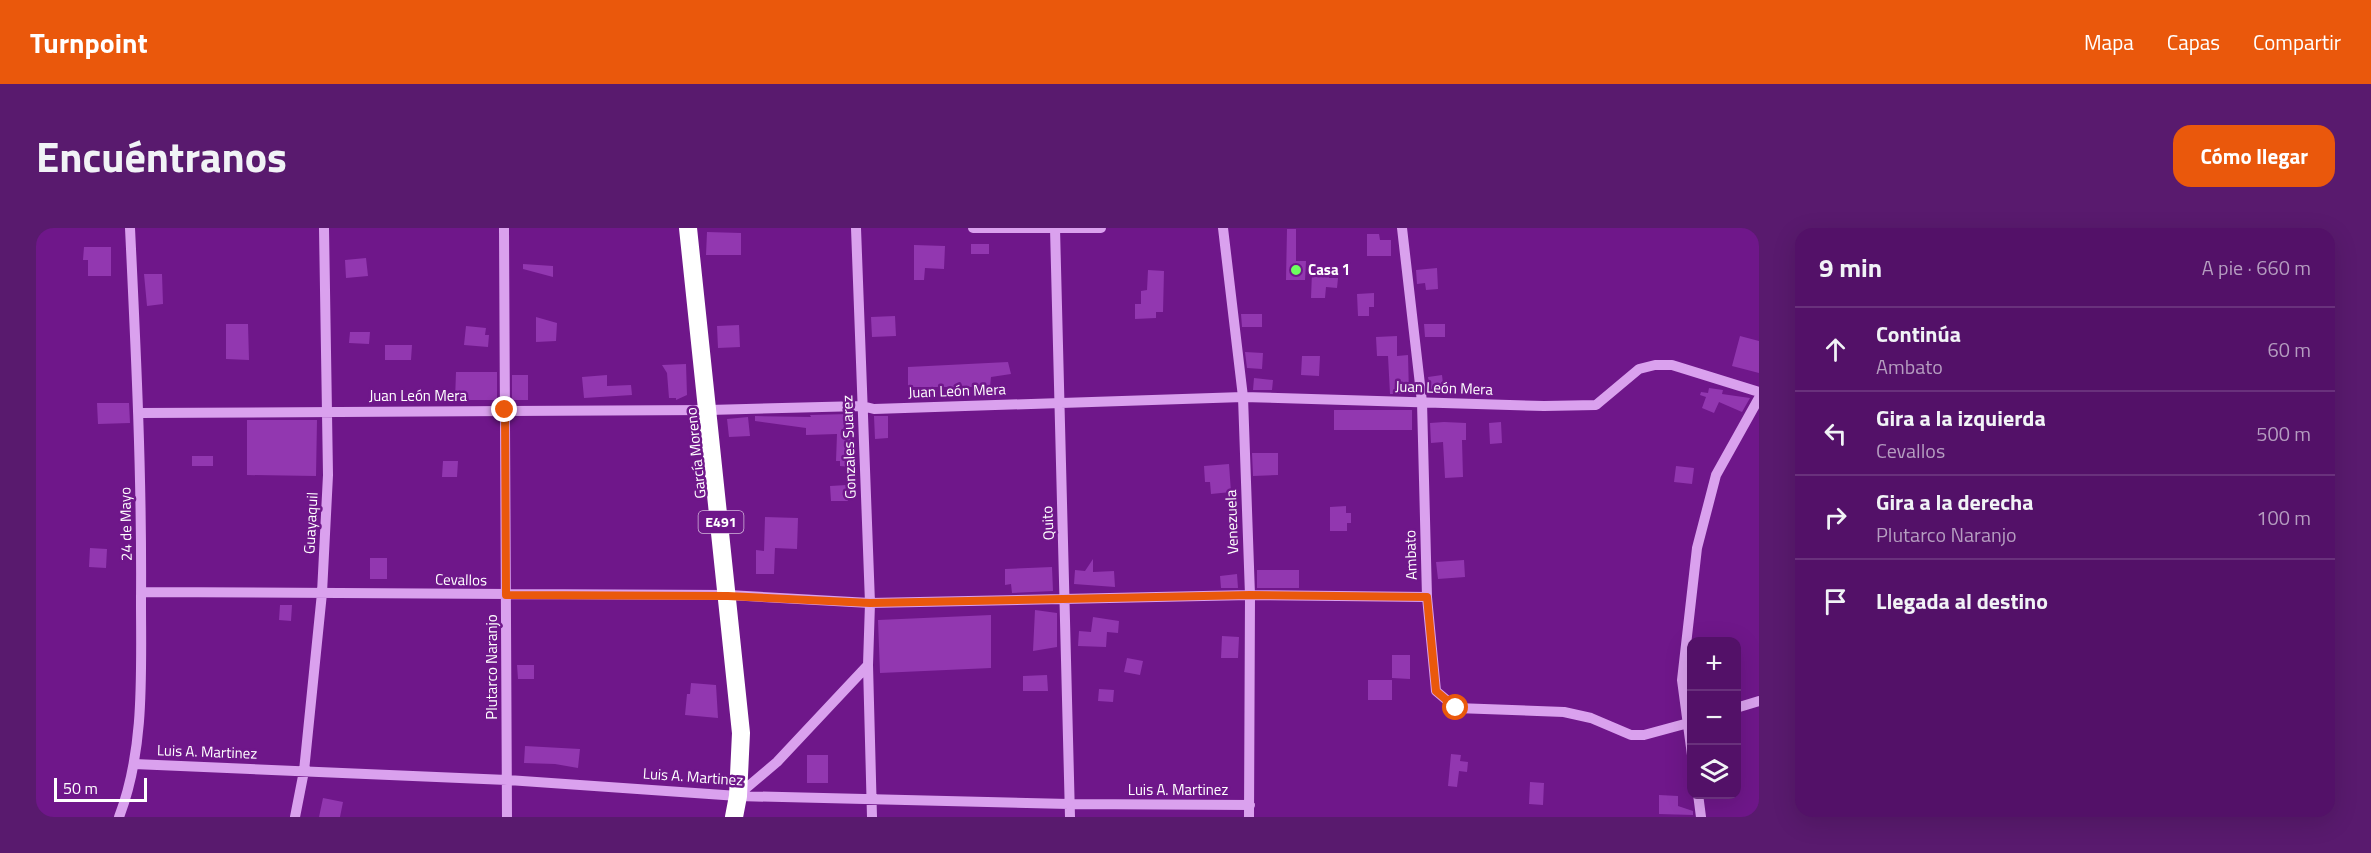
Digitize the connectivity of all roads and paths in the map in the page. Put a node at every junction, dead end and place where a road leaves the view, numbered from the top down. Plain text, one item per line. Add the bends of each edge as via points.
1 (130, 228) edge
2 (324, 228) edge
3 (504, 228) edge
4 (688, 228) edge
5 (856, 228) edge
6 (973, 228) edge
7 (1101, 228) edge
8 (1223, 228) edge
9 (1402, 228) edge
10 (1055, 229) edge
11 (1759, 392) edge
12 (1243, 397) junction
13 (1759, 398) edge
14 (1057, 402) junction
15 (1422, 402) junction
16 (862, 406) junction
17 (506, 410) junction
18 (709, 410) junction
19 (329, 411) junction
20 (139, 413) junction
21 (141, 592) junction
22 (322, 593) junction
23 (506, 595) junction
24 (1250, 595) junction
25 (728, 596) junction
26 (1066, 597) junction
27 (1427, 597) junction
28 (870, 603) junction
29 (868, 665) junction
30 (1759, 701) edge
31 (1741, 707) edge
32 (1687, 708) edge
33 (1687, 723) edge
34 (134, 764) junction
35 (304, 771) junction
36 (507, 780) junction
37 (738, 796) junction
38 (871, 798) junction
39 (1699, 799) edge
40 (1069, 804) junction
41 (1250, 805) junction
42 (119, 817) edge
43 (295, 817) edge
44 (507, 817) edge
45 (734, 817) edge
46 (872, 817) edge
47 (1070, 817) edge
48 (1249, 817) edge
49 (1701, 817) edge

1 - 20 street, 24 de Mayo
2 - 19 street, Guayaquil
3 - 17 street, Plutarco Naranjo
4 - 18 highway, García Moreno / E491
5 - 16 street, Gonzales Suarez
6 - 10 street
7 - 10 street
8 - 12 street, Venezuela
9 - 15 street, Ambato
10 - 14 street, Quito
11 - 15 street, Juan León Mera via 1672,365 1655,365 1639,369 1596,405
12 - 14 street, Juan León Mera
12 - 15 street, Juan León Mera
12 - 24 street, Venezuela
13 - 32 street via 1716,476 1697,548 1683,680
14 - 16 street, Juan León Mera via 874,409
14 - 26 street, Quito
15 - 27 street, Ambato
16 - 18 street, Juan León Mera
16 - 28 street, Gonzales Suarez
17 - 18 street, Juan León Mera
17 - 19 street, Juan León Mera
17 - 23 street, Plutarco Naranjo
18 - 25 highway, García Moreno / E491
19 - 20 street, Juan León Mera
19 - 22 street, Guayaquil
20 - 21 street, 24 de Mayo
21 - 22 street, Cevallos
21 - 34 street, 24 de Mayo via 141,668
22 - 23 street, Cevallos
22 - 35 street, Guayaquil
23 - 25 street, Cevallos
23 - 36 street, Plutarco Naranjo
24 - 26 street, Cevallos
24 - 27 street, Cevallos
24 - 41 street, Venezuela
25 - 28 street, Cevallos
25 - 37 highway, García Moreno / E491 via 741,733
26 - 28 street, Cevallos
26 - 40 street, Quito
27 - 33 street, Ambato via 1436,691 1456,708 1564,712 1591,718 1631,735
28 - 29 street, Gonzales Suarez
29 - 37 street via 777,762
29 - 38 street, Gonzales Suarez
30 - 31 street
34 - 35 street, Luis A. Martinez
34 - 42 street, 24 de Mayo
35 - 36 street, Luis A. Martinez
35 - 43 street, Guayaquil
36 - 37 street, Luis A. Martinez
36 - 44 street, Plutarco Naranjo
37 - 38 street, Luis A. Martinez
37 - 45 highway, García Moreno / E491
38 - 40 street, Luis A. Martinez
38 - 46 street, Gonzales Suarez
39 - 49 street
40 - 41 street, Luis A. Martinez
40 - 47 street, Quito
41 - 48 street, Venezuela

